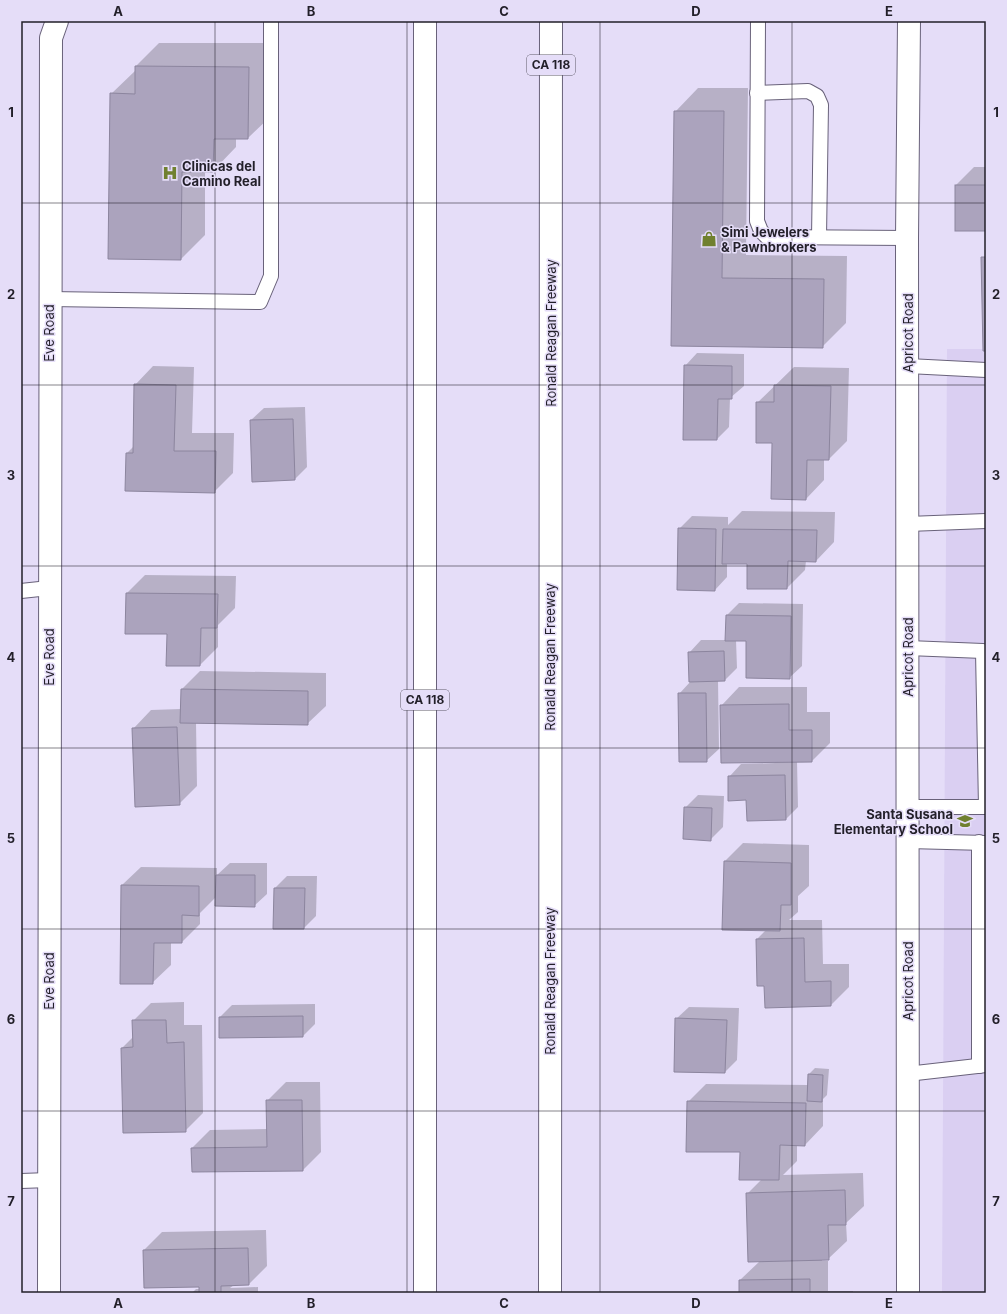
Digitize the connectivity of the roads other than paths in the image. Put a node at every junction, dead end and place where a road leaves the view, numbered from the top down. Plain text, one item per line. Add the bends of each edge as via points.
1 (57, 21) edge
2 (271, 21) edge
3 (425, 21) edge
4 (551, 21) edge
5 (758, 21) edge
6 (909, 21) edge
7 (757, 93) junction
8 (819, 237) junction
9 (907, 238) junction
10 (50, 299) junction
11 (908, 366) junction
12 (986, 370) edge
13 (986, 521) edge
14 (908, 524) junction
15 (50, 588) junction
16 (21, 591) edge
17 (908, 648) junction
18 (985, 651) edge
19 (908, 807) junction
20 (986, 807) edge
21 (908, 841) junction
22 (983, 843) edge
23 (983, 1065) edge
24 (907, 1074) junction
25 (49, 1180) junction
26 (21, 1181) edge
27 (49, 1293) edge
28 (425, 1293) edge
29 (550, 1293) edge
30 (908, 1293) edge

1 - 10 main road, Eve Road via 51,38
2 - 10 lane via 271,276 260,302
3 - 28 main road, CA 118
4 - 29 main road, Ronald Reagan Freeway / CA 118
5 - 7 lane
6 - 9 main road, Apricot Road
7 - 8 lane via 757,221 760,231 768,237
7 - 8 lane via 808,91 817,96 821,105
8 - 9 lane
9 - 11 main road, Apricot Road
10 - 15 main road, Eve Road
11 - 12 lane
11 - 14 main road, Apricot Road
13 - 14 lane
14 - 17 main road, Apricot Road
15 - 16 lane
15 - 25 main road, Eve Road
17 - 18 lane
17 - 19 main road, Apricot Road
18 - 20 lane
19 - 20 lane
19 - 21 main road, Apricot Road
21 - 22 lane
21 - 24 main road, Apricot Road
22 - 23 lane
23 - 24 lane
24 - 30 main road, Apricot Road
25 - 26 lane
25 - 27 main road, Eve Road

